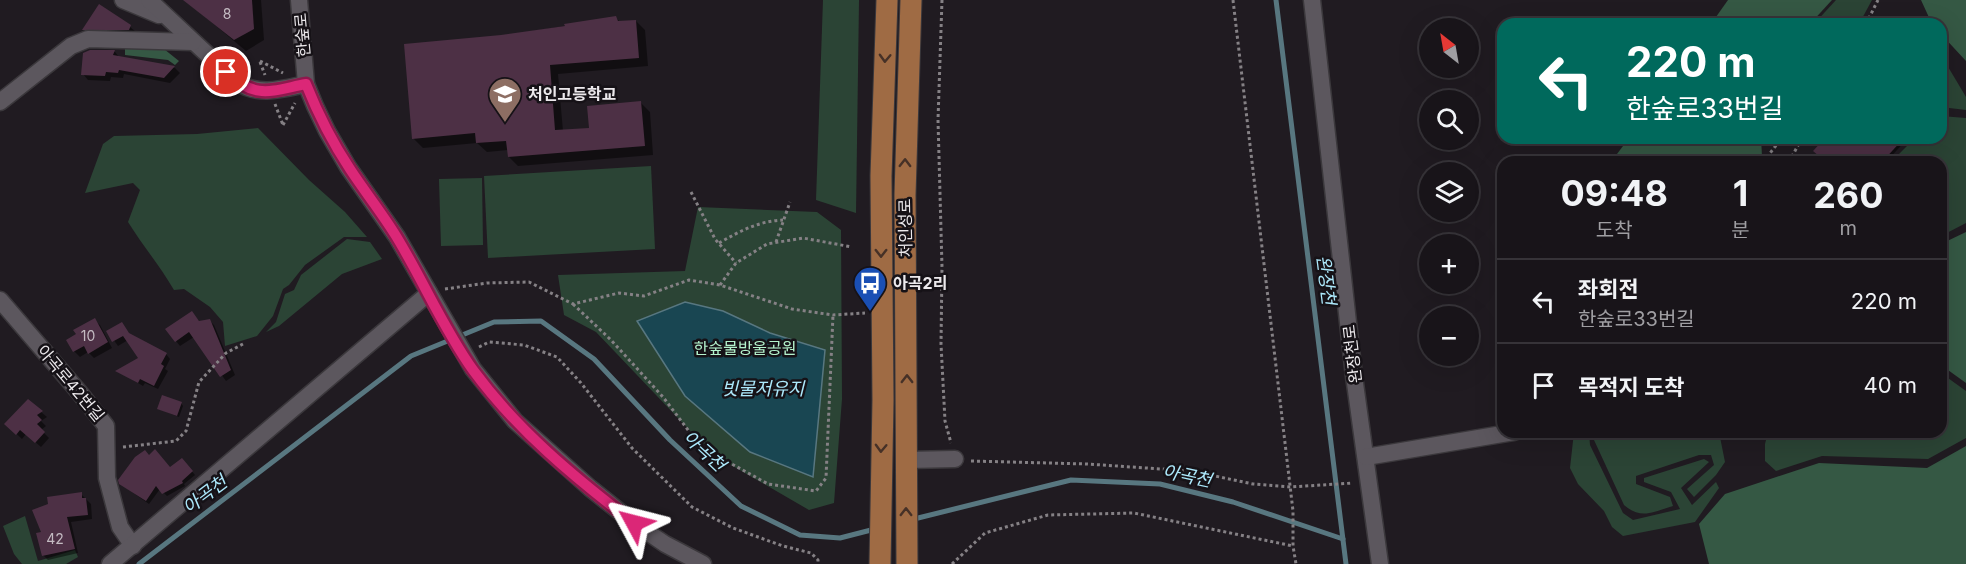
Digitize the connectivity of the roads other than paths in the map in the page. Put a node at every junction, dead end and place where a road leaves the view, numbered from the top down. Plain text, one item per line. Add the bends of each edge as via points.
1 (123, 0) edge
2 (149, 0) edge
3 (299, 0) edge
4 (887, 0) edge
5 (911, 0) edge
6 (1312, 0) edge
7 (166, 17) junction
8 (194, 42) junction
9 (306, 84) junction
10 (0, 102) edge
11 (429, 293) junction
12 (0, 300) edge
13 (1497, 435) edge
14 (1366, 457) junction
15 (955, 459) road end
16 (907, 470) junction
17 (133, 546) junction
18 (907, 554) edge
19 (880, 557) edge
20 (110, 564) edge
21 (703, 564) edge
22 (1380, 564) edge

1 - 7 street
2 - 7 street
3 - 9 street, 한숲로
4 -> 19 main road, 처인성로 via 881,176
16 -> 5 main road, 처인성로 via 905,195
6 - 14 street, 완장천로
7 - 8 street
8 - 9 street via 238,83 252,90 271,91
8 - 10 street via 88,39 71,46
9 - 11 street, 한숲로 via 327,131
11 - 17 street
11 - 21 street, 한숲로 via 478,376 515,421 634,523
12 - 17 street, 아곡로42번길 via 106,426 107,478 120,527
13 - 14 street
14 - 22 street, 완장천로
15 - 16 street
18 -> 16 main road, 처인성로
17 - 20 street

